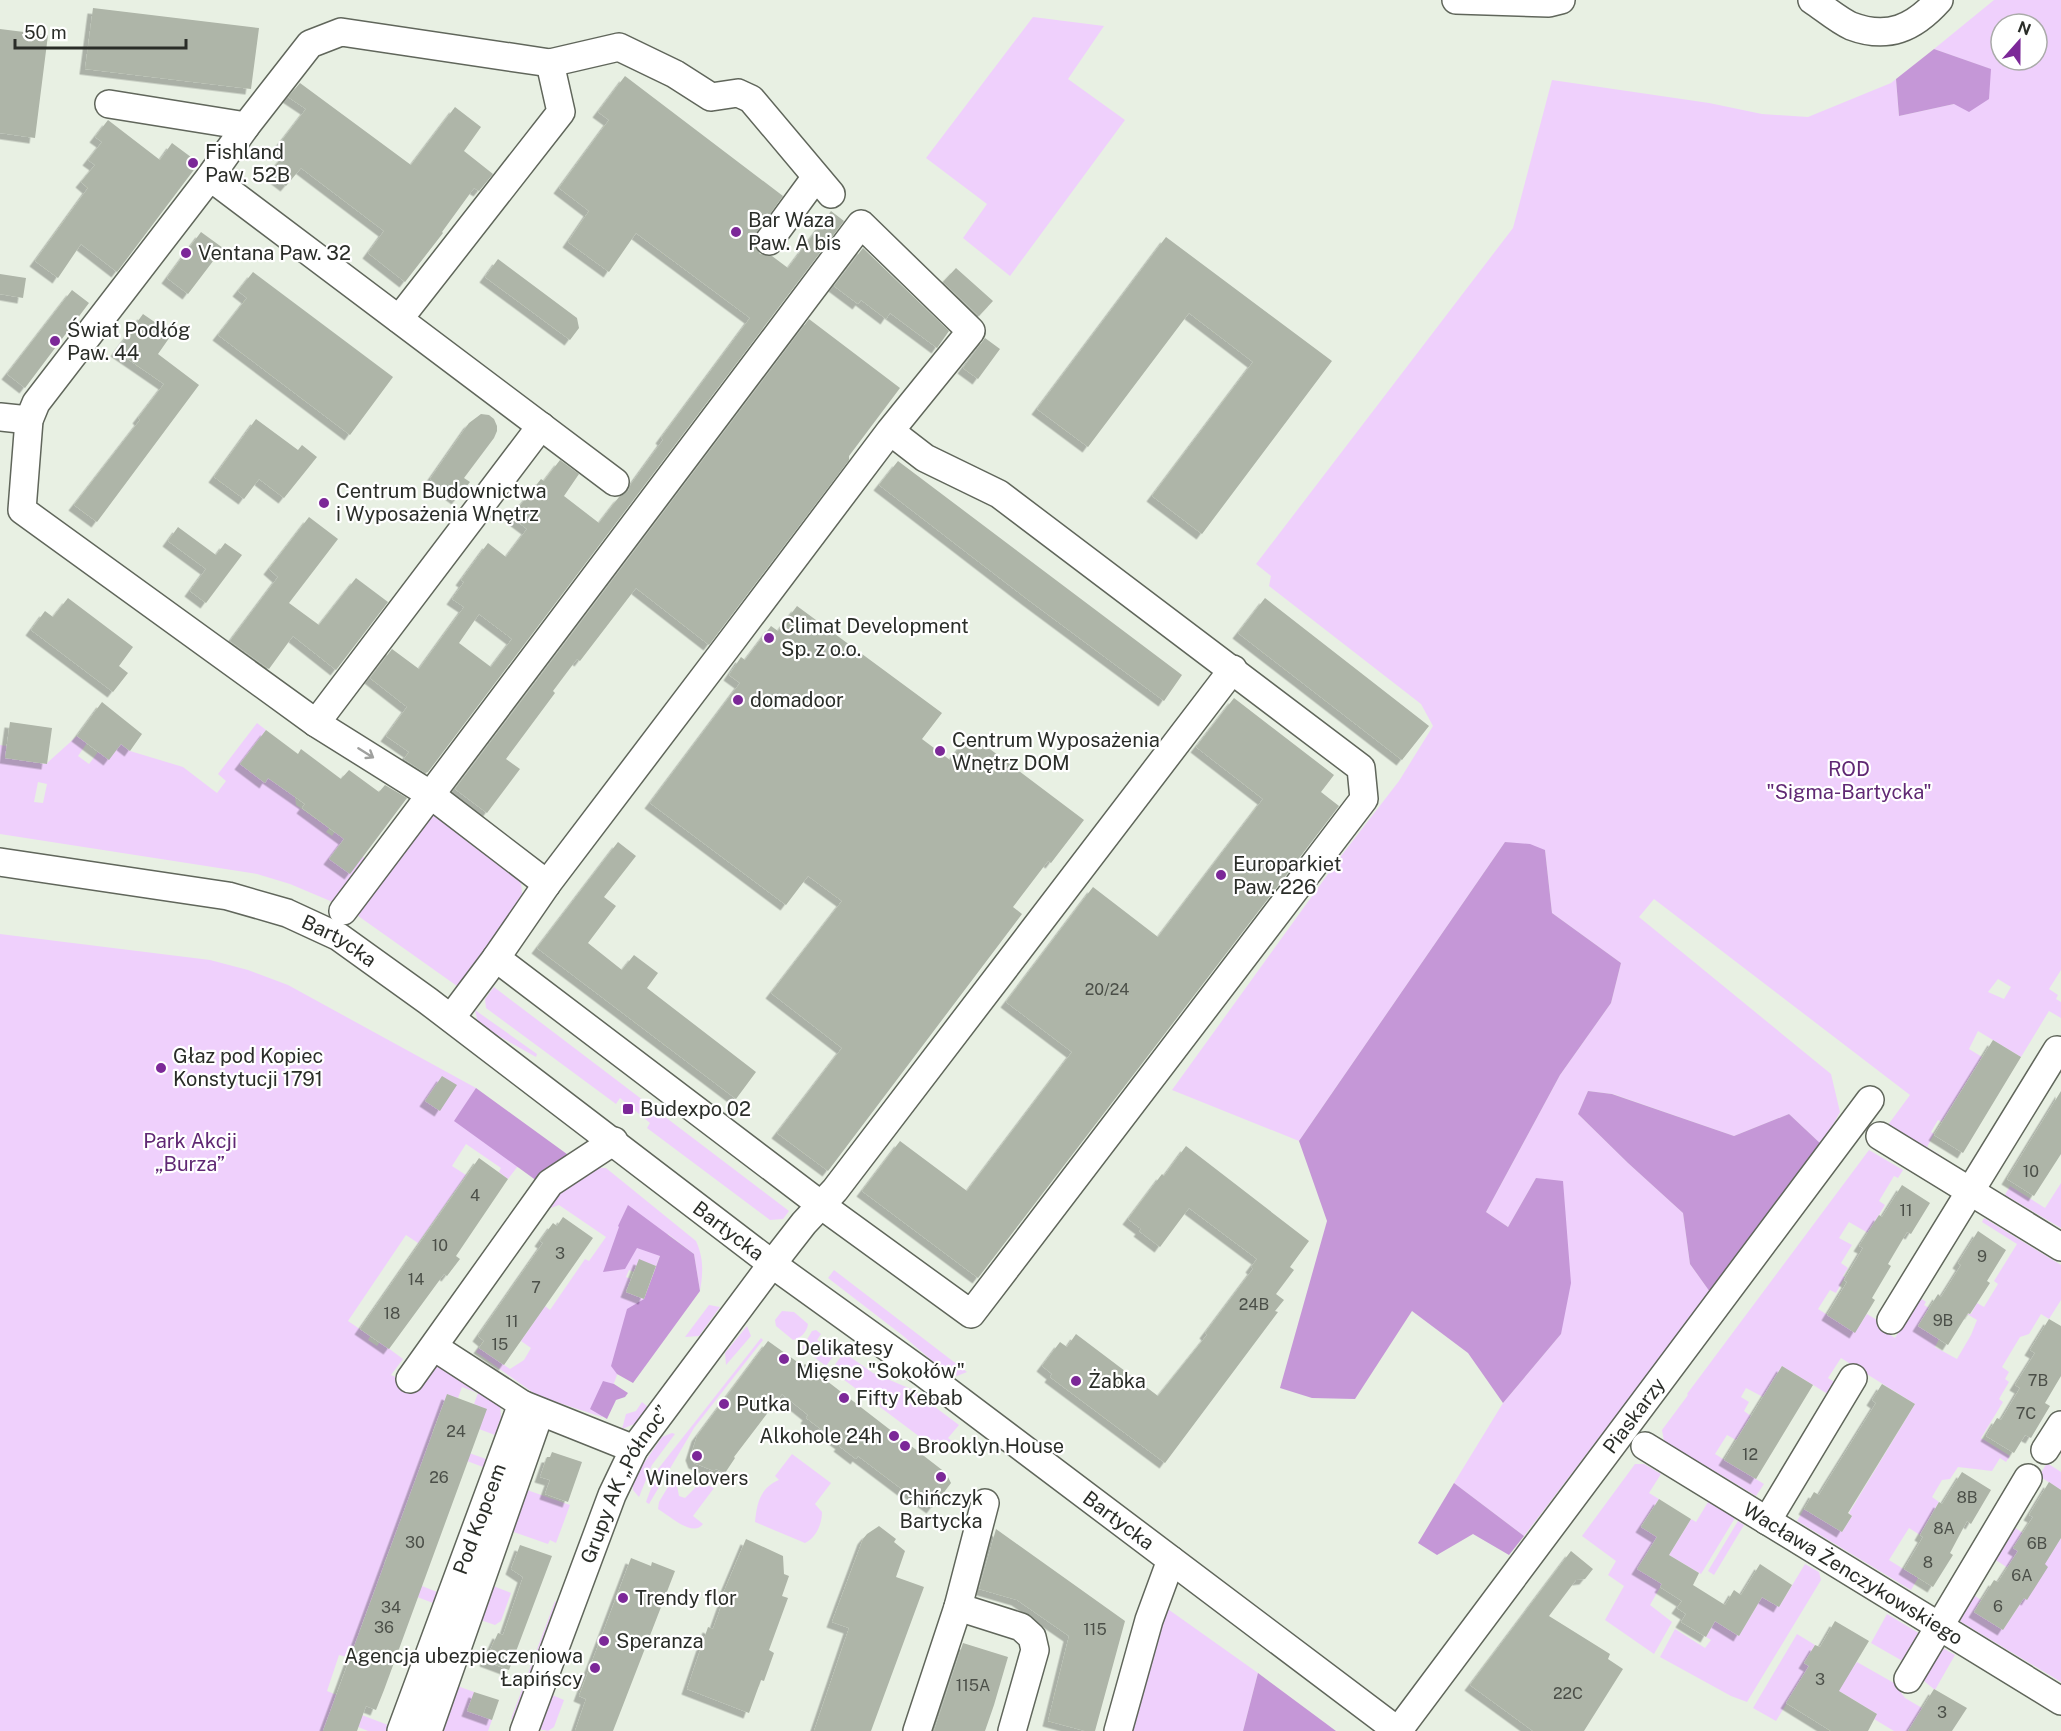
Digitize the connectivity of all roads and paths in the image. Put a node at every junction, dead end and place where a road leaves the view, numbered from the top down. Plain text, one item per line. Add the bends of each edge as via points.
1 (1456, 0) edge
2 (1561, 0) edge
3 (1812, 0) edge
4 (1939, 0) edge
5 (550, 63) junction
6 (109, 104) dead end
7 (246, 126) junction
8 (210, 177) junction
9 (769, 241) dead end
10 (399, 319) junction
11 (0, 417) edge
12 (29, 420) junction
13 (541, 426) junction
14 (890, 431) junction
15 (615, 482) dead end
16 (11, 509) edge
17 (1233, 669) junction
18 (316, 723) junction
19 (431, 795) junction
20 (0, 862) edge
21 (547, 884) junction
22 (343, 910) dead end
23 (496, 957) junction
24 (451, 1018) junction
25 (2057, 1050) dead end
26 (1870, 1100) dead end
27 (1880, 1136) dead end
28 (614, 1141) junction
29 (1969, 1191) junction
30 (821, 1205) junction
31 (2061, 1247) edge
32 (772, 1264) junction
33 (1890, 1320) dead end
34 (434, 1347) junction
35 (1853, 1378) dead end
36 (410, 1379) dead end
37 (531, 1408) junction
38 (2061, 1425) edge
39 (1645, 1446) dead end
40 (634, 1449) junction
41 (2046, 1450) dead end
42 (2028, 1478) dead end
43 (985, 1503) dead end
44 (1767, 1521) junction
45 (1171, 1560) junction
46 (958, 1607) junction
47 (1939, 1626) junction
48 (1908, 1679) dead end
49 (2061, 1701) edge
50 (401, 1731) edge
51 (428, 1731) edge
52 (524, 1731) edge
53 (917, 1731) edge
54 (1012, 1731) edge
55 (1118, 1731) edge
56 (1398, 1731) edge

1 - 2 street
3 - 4 street via 1850,25 1891,32 1908,27
5 - 7 street via 341,32 310,44
5 - 9 street via 619,47 675,74 711,97 730,92 751,99 824,186
5 - 10 street via 561,112
6 - 7 street
7 - 8 street
8 - 10 street
8 - 12 street via 36,403
10 - 13 street
11 - 12 street
12 - 16 street
13 - 15 street
13 - 18 street
14 - 17 street via 925,458 999,494
14 - 19 street via 971,331 861,224
14 - 21 street
16 - 18 street
17 - 30 street, Grupy AK „Północ”
17 - 30 street via 1361,768 1365,799 971,1314
18 -> 19 street
19 - 21 street
19 - 22 street
20 - 24 street, Bartycka via 228,896 287,914 339,937
21 - 23 street
23 - 24 street
23 - 30 street
24 - 28 street, Bartycka
25 - 29 street
26 - 56 street, Piaskarzy
27 - 29 street
28 - 32 street, Bartycka
28 - 34 street via 550,1183
29 - 31 street
29 - 33 street
30 - 32 street, Grupy AK „Północ”
32 - 40 street, Grupy AK „Północ”
32 - 45 street, Bartycka
34 - 36 street
34 - 37 street
35 - 44 street
37 - 40 street
37 - 50 street, Pod Kopcem
37 - 51 street
38 - 41 street
39 - 44 street, Wacława Żenczykowskiego
40 - 52 street, Grupy AK „Północ” via 612,1495
42 - 47 street
43 - 46 street
44 - 47 street, Wacława Żenczykowskiego
45 - 55 street via 1149,1620
45 - 56 street, Bartycka
46 - 53 street
46 - 54 street via 1021,1628 1032,1637 1035,1650
47 - 48 street
47 - 49 street, Wacława Żenczykowskiego

